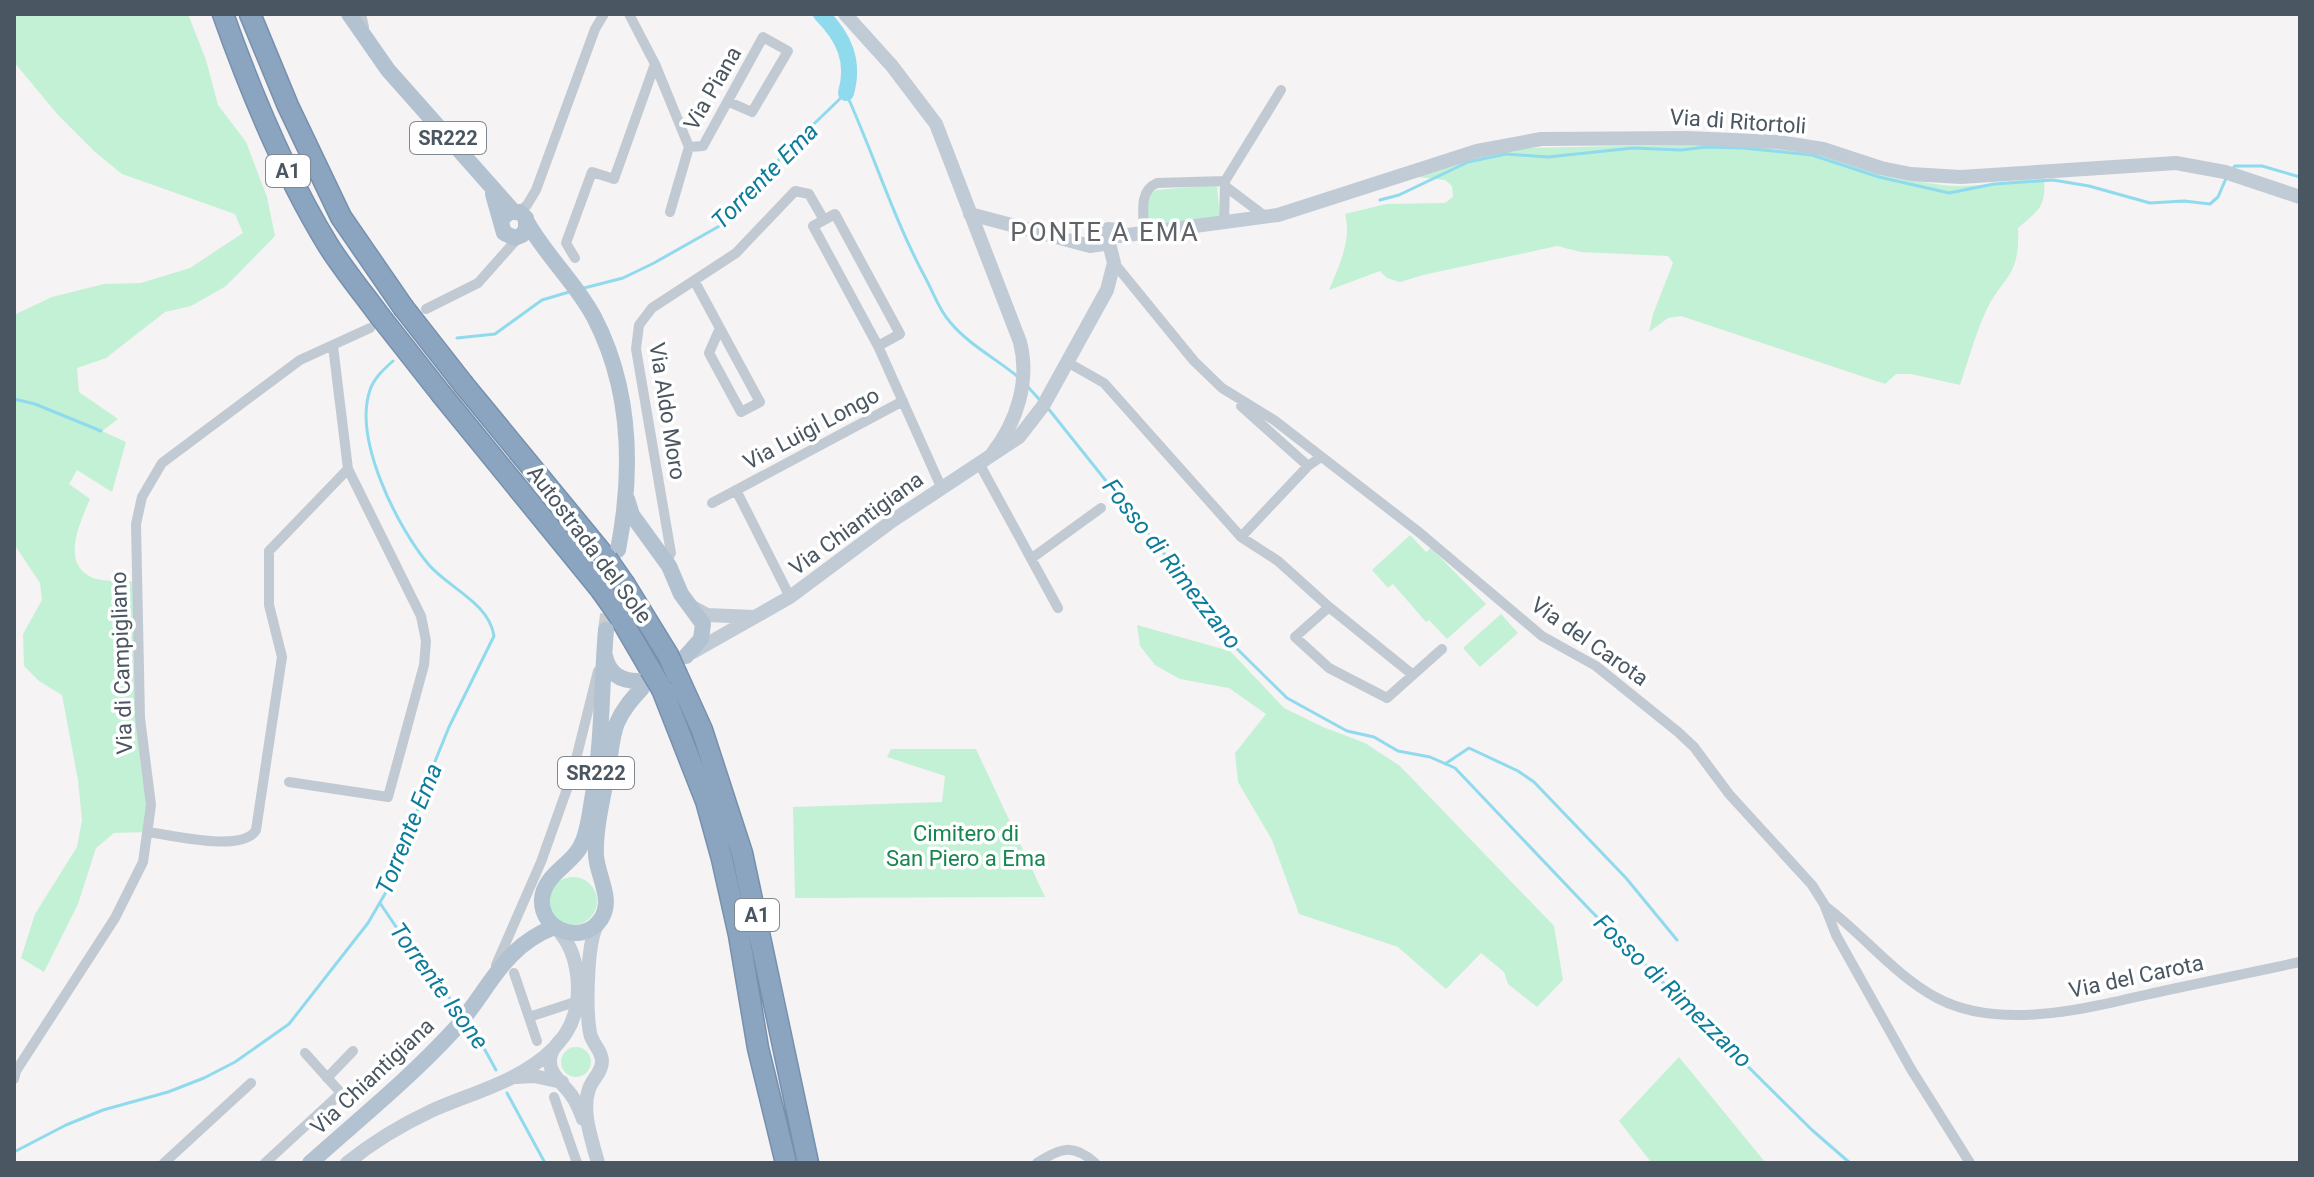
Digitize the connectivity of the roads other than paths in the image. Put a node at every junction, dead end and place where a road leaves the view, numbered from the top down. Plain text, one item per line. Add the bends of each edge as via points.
1 (223, 14) edge
2 (250, 14) edge
3 (349, 14) edge
4 (604, 14) edge
5 (629, 14) edge
6 (845, 14) edge
7 (361, 18) edge
8 (655, 64) junction
9 (407, 89) junction
10 (1281, 90) dead end
11 (729, 102) junction
12 (689, 147) junction
13 (1225, 184) junction
14 (2300, 197) edge
15 (670, 212) dead end
16 (970, 214) junction
17 (1266, 217) junction
18 (824, 220) junction
19 (1224, 224) junction
20 (514, 227) junction
21 (1144, 232) junction
22 (1111, 242) junction
23 (575, 258) dead end
24 (1114, 263) junction
25 (695, 282) junction
26 (426, 309) dead end
27 (374, 322) junction
28 (720, 328) junction
29 (333, 346) junction
30 (878, 346) junction
31 (1067, 362) junction
32 (1222, 388) junction
33 (903, 401) junction
34 (1321, 457) junction
35 (982, 464) junction
36 (1308, 466) junction
37 (348, 469) junction
38 (942, 489) junction
39 (736, 490) junction
40 (626, 494) junction
41 (712, 503) dead end
42 (1101, 508) dead end
43 (1241, 537) junction
44 (614, 554) junction
45 (662, 555) junction
46 (1032, 558) junction
47 (790, 597) junction
48 (689, 604) junction
49 (1329, 607) junction
50 (1058, 608) dead end
51 (757, 616) junction
52 (612, 622) junction
53 (1442, 649) dead end
54 (604, 650) junction
55 (677, 662) junction
56 (1413, 675) junction
57 (648, 682) junction
58 (289, 782) dead end
59 (148, 832) junction
60 (541, 862) junction
61 (548, 883) junction
62 (603, 886) junction
63 (1824, 904) junction
64 (542, 905) junction
65 (600, 921) junction
66 (555, 927) junction
67 (521, 945) junction
68 (2300, 962) edge
69 (514, 973) dead end
70 (487, 983) junction
71 (575, 1002) junction
72 (529, 1017) junction
73 (537, 1041) dead end
74 (593, 1041) junction
75 (557, 1044) junction
76 (353, 1051) dead end
77 (305, 1053) dead end
78 (15, 1073) edge
79 (327, 1078) junction
80 (511, 1078) junction
81 (560, 1081) junction
82 (591, 1082) junction
83 (251, 1083) dead end
84 (554, 1097) dead end
85 (591, 1138) junction
86 (168, 1162) edge
87 (265, 1163) edge
88 (310, 1163) edge
89 (347, 1163) edge
90 (577, 1163) edge
91 (598, 1163) edge
92 (786, 1163) edge
93 (808, 1163) edge
94 (1037, 1163) edge
95 (1095, 1163) edge
96 (1970, 1163) edge

1 - 27 highway, Autostrada del Sole / A1 via 299,194
2 - 44 highway, Autostrada del Sole / A1, bridge via 341,217 464,385
3 - 9 main road, SR222
4 - 20 street via 536,190
5 - 8 street, Via Piana
6 - 16 street, Via Chiantigiana via 936,124
7 - 9 main road, SR222
8 - 12 street, Via Piana
8 - 23 street via 614,179 592,172 566,243
9 - 20 main road, SR222 via 490,187
10 - 13 street
11 - 11 street, Via Piana via 763,37 788,51 752,112
11 - 12 street, Via Piana via 703,146
12 - 15 street, Via Piana
13 - 17 street
13 - 19 street
13 - 21 street via 1148,187
14 - 17 street, Via di Ritortoli via 2176,163 1961,177 1911,174 1778,142 1541,139 1477,151
16 - 22 street, Via di Ritortoli via 1090,246
16 - 35 street, Via Chiantigiana via 1025,366 1019,403 1004,436
17 - 19 street, Via di Ritortoli
18 - 25 street, Via Aldo Moro via 809,194 795,191 748,243
18 - 30 street via 813,226
18 - 30 street via 835,214 900,334
19 - 21 street, Via di Ritortoli
20 - 26 street via 478,283
20 - 40 main road via 540,242 594,317 623,404
21 - 22 street, Via di Ritortoli
22 - 24 street
24 - 31 street, Via Chiantigiana via 1107,290
24 - 32 street, Via del Carota
25 - 28 street
25 - 45 street, Via Aldo Moro via 658,303 637,331 670,549 669,557
27 - 29 street, Via di Campigliano
27 - 52 highway, Autostrada del Sole / A1, bridge via 442,395 601,590
28 - 28 street via 709,353 741,412 760,402
29 - 37 street
29 - 59 street, Via di Campigliano via 300,360 162,463 142,497 136,524 140,718 151,805
30 - 33 street
31 - 35 street, Via Chiantigiana via 1013,443
31 - 43 street via 1104,383
32 - 34 street, Via del Carota
32 - 36 street, Via del Carota
33 - 38 street, Via Luigi Longo
33 - 39 street, Via Luigi Longo
34 - 36 street
34 - 63 street, Via del Carota via 1542,636 1596,666 1678,732
35 - 38 street, Via Chiantigiana
35 - 46 street
36 - 43 street
37 - 58 street via 421,616 424,665 388,797
37 - 59 street via 269,551 269,605 282,657 256,830 243,841 225,842
38 - 47 street, Via Chiantigiana
39 - 41 street, Via Luigi Longo
39 - 47 street, Via Luigi Longo
40 - 44 main road
40 - 45 main road via 632,515
42 - 46 street
43 - 49 street via 1278,561
44 - 45 main road via 635,540
44 - 55 highway, Autostrada del Sole / A1, bridge via 625,585
45 - 48 main road
46 - 50 street
47 - 51 street, Via Chiantigiana
48 - 51 street via 707,615
48 - 55 main road via 703,629 698,643
49 - 56 street
49 - 56 street via 1295,637 1329,668 1387,698
51 - 55 street, Via Chiantigiana
52 - 54 main road, SR222
52 - 57 highway, Autostrada del Sole / A1
53 - 56 street
54 - 57 main road via 615,674
54 - 60 street via 575,764
54 - 61 main road, SR222 via 602,721 584,840
55 - 93 highway, Autostrada del Sole / A1 via 742,853
57 - 62 main road, SR222 via 620,717 611,744 596,842
57 - 92 highway, Autostrada del Sole / A1 via 706,801
59 - 78 street, Via di Campigliano via 143,862 115,918
60 - 61 street via 541,875
60 - 70 street
61 - 62 main road via 573,869 590,873
61 - 64 main road, Via Chiantigiana
62 - 65 main road, SR222 via 607,905
63 - 68 street, Via del Carota via 1875,952 1937,998 1999,1014 2063,1013
63 - 96 street, Via del Carota via 1903,1056
64 - 66 main road
64 - 67 main road, Via Chiantigiana
65 - 66 main road, Via Chiantigiana via 580,933
65 - 74 street via 592,937 588,972
66 - 67 main road, Via Chiantigiana
66 - 71 street via 575,957
67 - 70 main road, Via Chiantigiana
69 - 72 street
70 - 88 main road, Via Chiantigiana via 438,1046
71 - 72 street
71 - 75 street
72 - 73 street
74 - 75 street via 577,1035
74 - 82 street via 602,1062
75 - 80 street
75 - 81 street via 551,1069
76 - 79 street
77 - 79 street
79 - 87 street via 341,1093
80 - 81 street
80 - 89 street via 388,1134
81 - 82 street via 574,1087
81 - 85 street
82 - 85 street via 586,1101
83 - 86 street
84 - 90 street
85 - 91 street
94 - 95 street via 1070,1148

